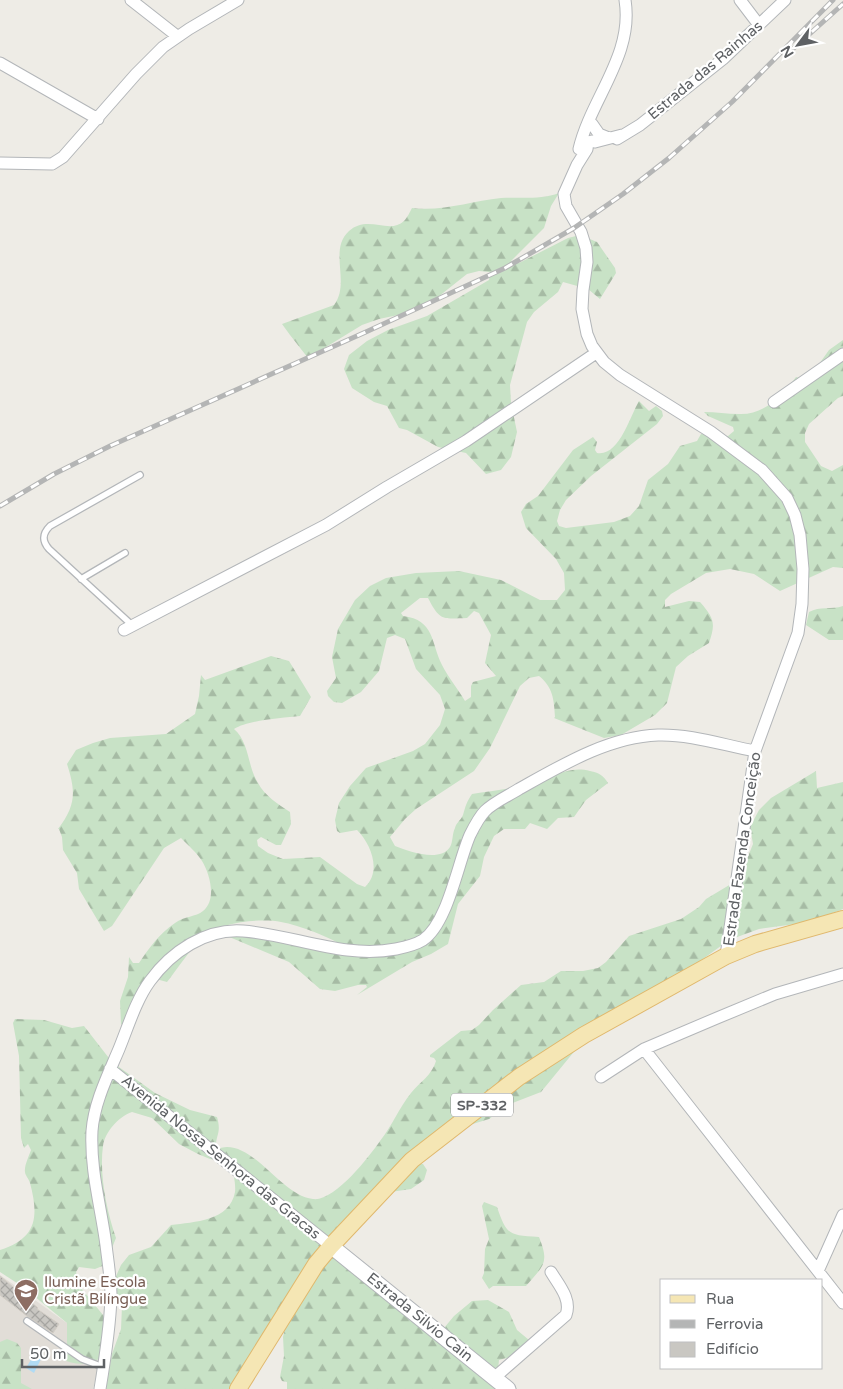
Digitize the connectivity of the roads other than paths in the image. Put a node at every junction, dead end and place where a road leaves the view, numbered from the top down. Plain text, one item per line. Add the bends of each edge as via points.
1 (131, 0) edge
2 (238, 0) edge
3 (625, 0) edge
4 (740, 0) edge
5 (785, 0) edge
6 (759, 25) junction
7 (177, 36) junction
8 (0, 63) edge
9 (98, 119) junction
10 (590, 123) junction
11 (622, 136) junction
12 (609, 138) junction
13 (592, 145) junction
14 (0, 163) edge
15 (576, 167) junction
16 (596, 353) junction
17 (843, 354) edge
18 (774, 402) dead end
19 (140, 475) dead end
20 (125, 554) dead end
21 (81, 579) junction
22 (128, 628) joint
23 (754, 752) junction
24 (843, 919) edge
25 (726, 956) junction
26 (843, 974) edge
27 (644, 1049) junction
28 (110, 1069) junction
29 (601, 1077) dead end
30 (843, 1214) edge
31 (331, 1246) junction
32 (818, 1271) junction
33 (551, 1272) dead end
34 (843, 1303) edge
35 (27, 1321) dead end
36 (103, 1367) junction
37 (494, 1378) junction
38 (100, 1389) edge
39 (238, 1389) edge
40 (508, 1389) edge

1 - 7 street
2 - 7 street
3 - 10 street via 626,24 620,53
4 - 6 street
5 - 6 street, Estrada das Rainhas
6 - 11 street, Estrada das Rainhas via 682,93
7 - 9 street via 136,74
8 - 9 street
9 - 14 street via 57,162
10 - 12 street via 599,134
10 - 13 street
10 - 15 street via 580,145
11 - 12 street, Estrada das Rainhas
11 - 13 street, Estrada das Rainhas via 608,144
12 - 13 street, Estrada das Rainhas
13 - 15 street, Estrada Fazenda Conceição
15 - 16 street, Estrada Fazenda Conceição via 565,190 564,201 586,248 582,309 587,334
16 - 22 street via 466,441 326,525
16 - 23 street, Estrada Fazenda Conceição via 620,375 711,432 762,470 788,498 795,515 803,570 798,633
17 - 18 street
19 - 21 lane via 45,531 44,543
20 - 21 lane
21 - 22 lane
23 - 25 street, Estrada Fazenda Conceição
23 - 28 street via 672,735 638,737 615,742 584,755 512,793 486,810 477,822 433,931 408,947 355,952 258,932 230,930 200,939 167,962 150,982
24 - 25 main road, SP-332 via 771,939
25 - 31 main road, SP-332 via 518,1077 412,1160
26 - 27 street via 775,994
27 - 29 street
27 - 32 street
28 - 31 street, Avenida Nossa Senhora das Gracas
28 - 36 street via 92,1130 93,1169 111,1294
30 - 32 street
31 - 37 street, Estrada Silvio Cain
31 - 39 main road, SP-332 via 316,1264
32 - 34 street
33 - 37 street via 566,1299 566,1315
35 - 36 lane via 82,1359
36 - 38 street
37 - 40 street, Estrada Silvio Cain

